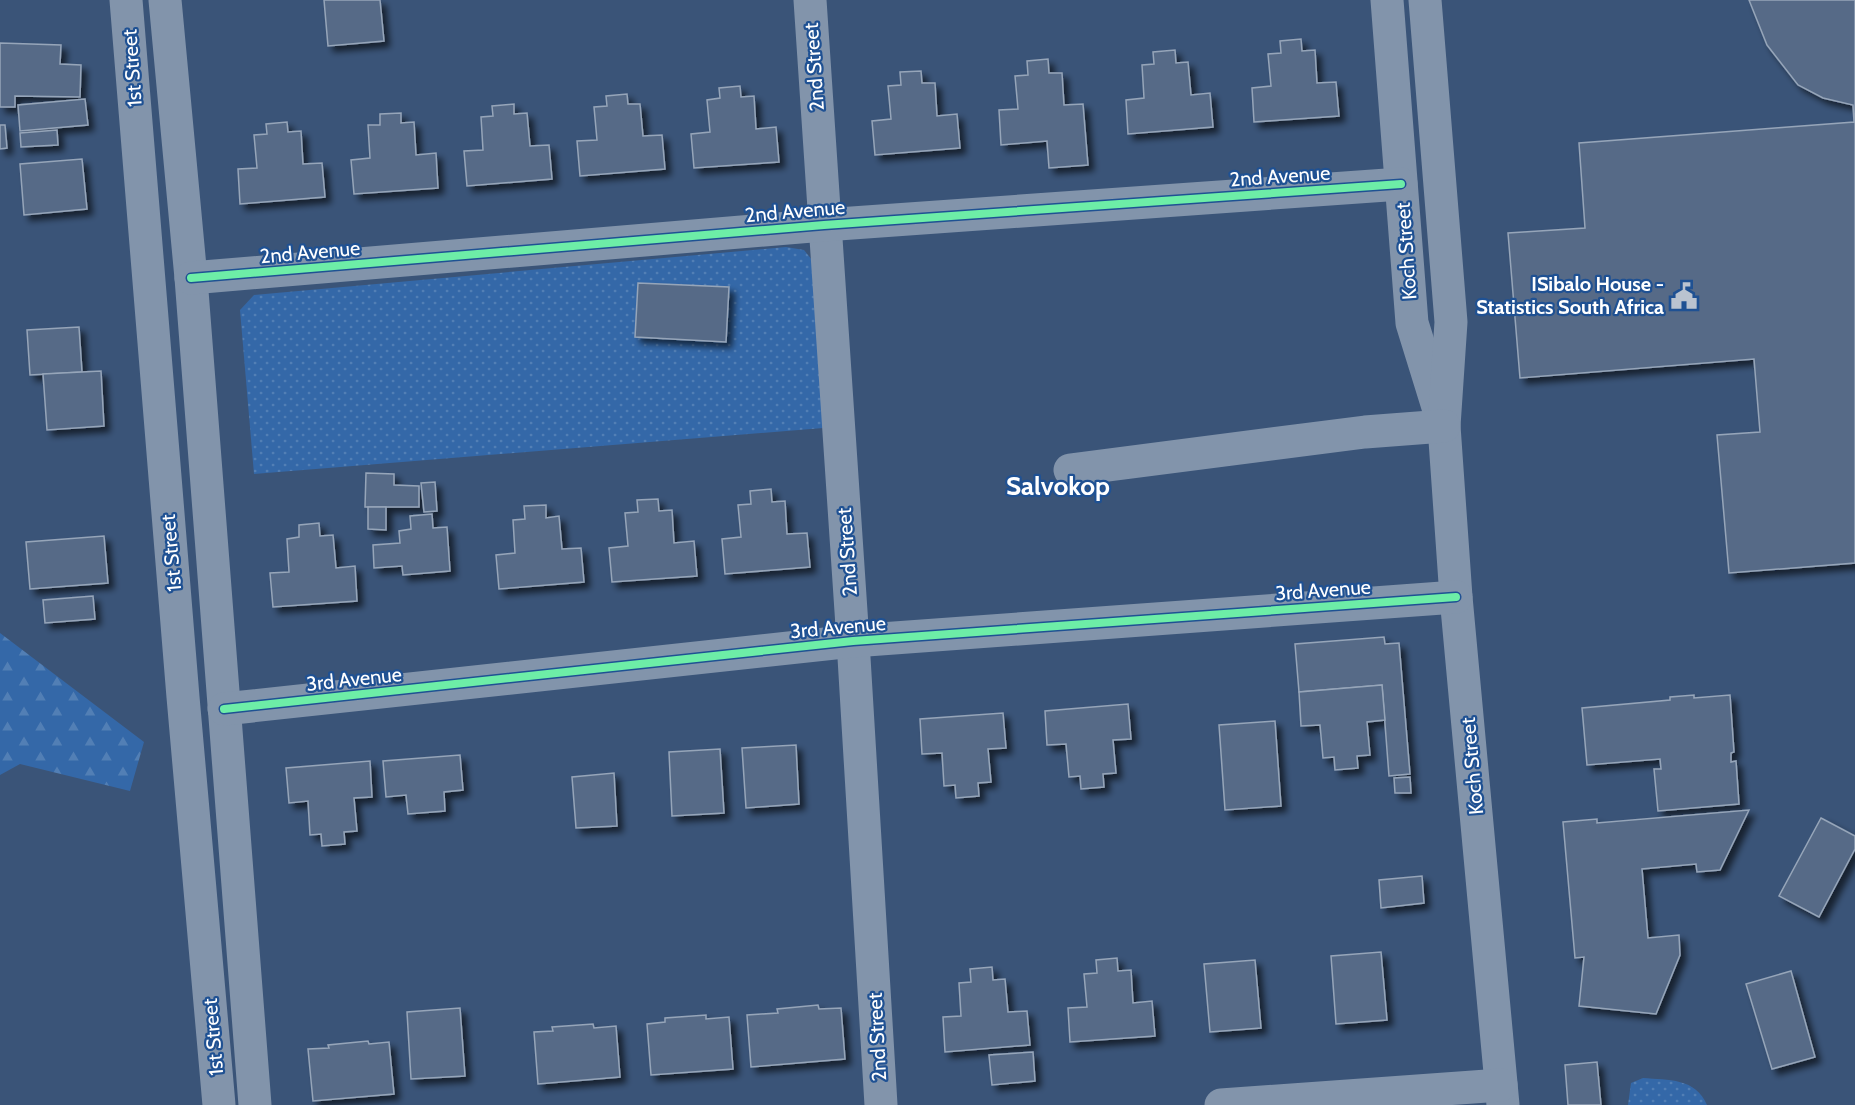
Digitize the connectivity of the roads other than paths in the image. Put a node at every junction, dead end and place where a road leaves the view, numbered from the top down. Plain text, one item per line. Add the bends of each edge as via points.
1 (126, 0) edge
2 (165, 0) edge
3 (810, 0) edge
4 (1387, 0) edge
5 (1425, 0) edge
6 (1401, 184) junction
7 (824, 225) junction
8 (191, 278) junction
9 (1444, 426) junction
10 (1070, 470) dead end
11 (1456, 597) junction
12 (853, 641) junction
13 (224, 709) junction
14 (1502, 1095) edge
15 (219, 1105) edge
16 (255, 1105) edge
17 (881, 1105) edge
18 (1221, 1105) edge

1 - 15 street, 1st Street
2 - 8 street, 1st Street
3 - 7 street, 2nd Street
4 - 6 street, Koch Street
5 - 9 street, Koch Street via 1451,322
6 - 7 street, 2nd Avenue
6 - 9 street, Koch Street via 1412,323
7 - 8 street, 2nd Avenue
7 - 12 street, 2nd Street
8 - 13 street, 1st Street
9 - 10 street via 1365,432
9 - 11 street, Koch Street
11 - 12 street, 3rd Avenue
11 - 14 street, Koch Street
12 - 13 street, 3rd Avenue
12 - 17 street, 2nd Street
13 - 16 street, 1st Street
14 - 18 street

